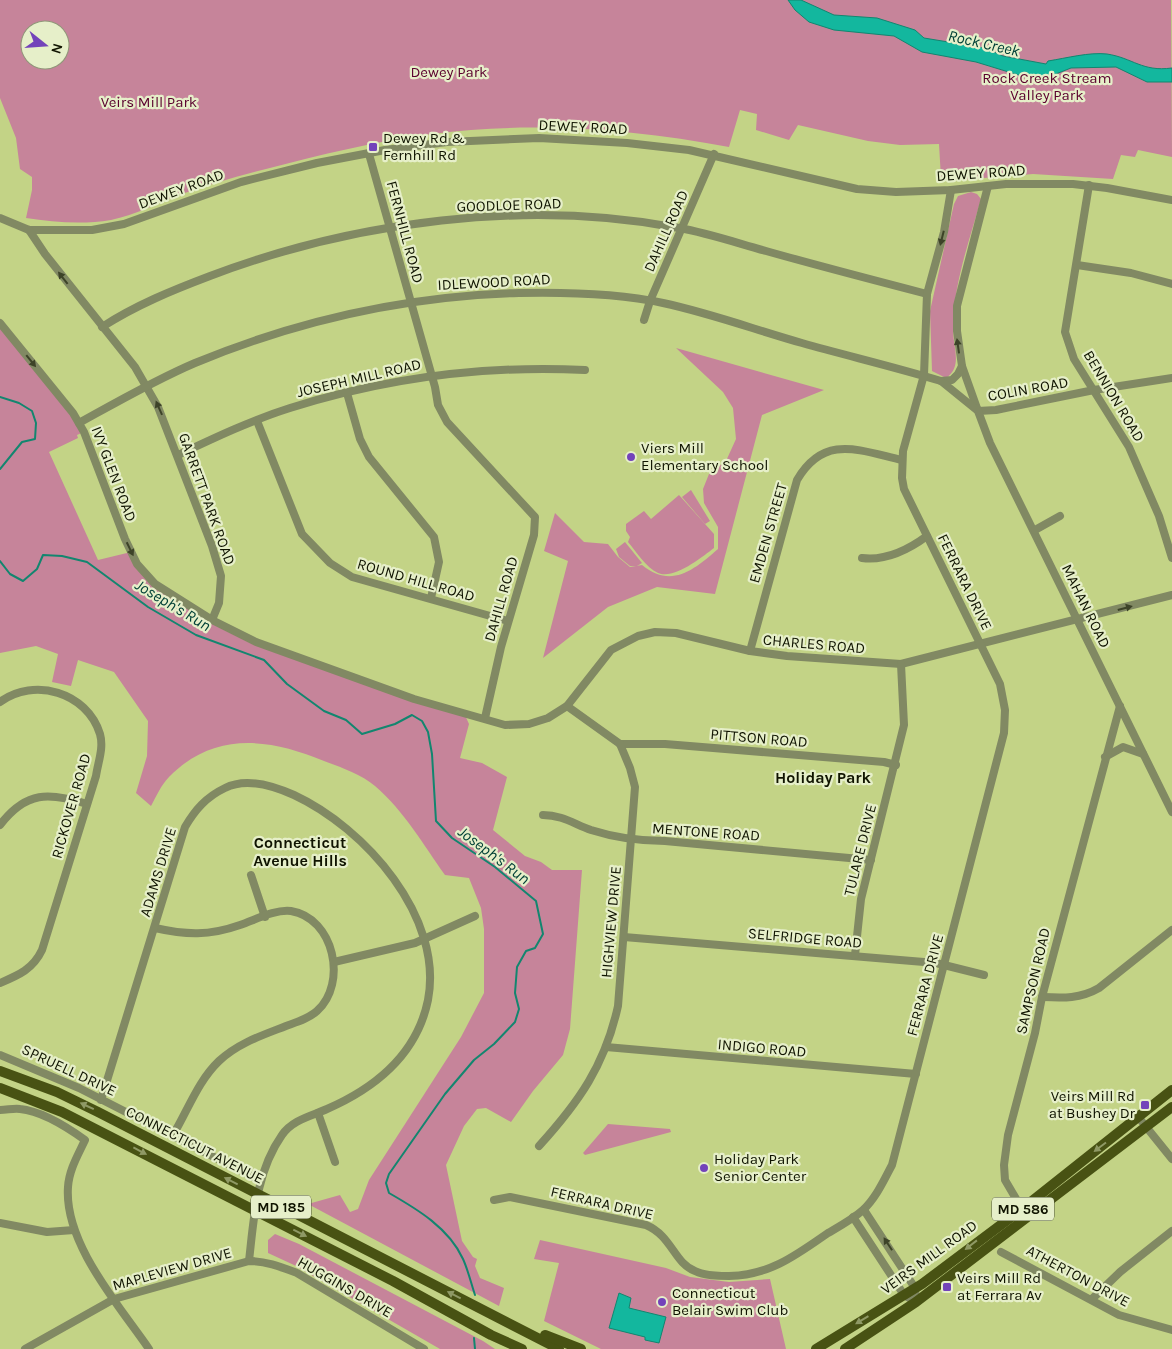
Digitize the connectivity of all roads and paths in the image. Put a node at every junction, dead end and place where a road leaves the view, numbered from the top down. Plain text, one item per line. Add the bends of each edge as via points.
1 (369, 154) junction
2 (714, 154) junction
3 (1089, 185) junction
4 (988, 186) junction
5 (951, 190) junction
6 (1172, 200) edge
7 (1, 218) edge
8 (390, 227) junction
9 (683, 228) junction
10 (29, 230) junction
11 (1077, 265) junction
12 (1172, 284) edge
13 (927, 294) junction
14 (650, 301) junction
15 (410, 302) junction
16 (644, 320) dead end
17 (0, 323) edge
18 (102, 327) junction
19 (962, 366) junction
20 (585, 370) dead end
21 (431, 375) junction
22 (924, 376) junction
23 (1172, 378) edge
24 (941, 381) junction
25 (148, 386) junction
26 (1094, 390) junction
27 (346, 393) junction
28 (978, 411) junction
29 (257, 421) junction
30 (79, 423) junction
31 (178, 455) junction
32 (902, 460) junction
33 (515, 495) joint
34 (1060, 516) dead end
35 (1035, 530) junction
36 (927, 536) junction
37 (862, 558) dead end
38 (1172, 558) edge
39 (1172, 595) edge
40 (431, 598) junction
41 (1078, 619) junction
42 (212, 620) junction
43 (508, 620) junction
44 (980, 644) junction
45 (750, 651) junction
46 (900, 664) junction
47 (0, 702) edge
48 (568, 706) junction
49 (1120, 706) junction
50 (485, 718) junction
51 (620, 744) junction
52 (1143, 754) junction
53 (1105, 757) junction
54 (896, 765) junction
55 (86, 804) junction
56 (1172, 812) edge
57 (543, 815) dead end
58 (0, 825) edge
59 (631, 841) junction
60 (871, 860) junction
61 (251, 875) dead end
62 (475, 916) dead end
63 (265, 917) junction
64 (155, 928) junction
65 (1172, 930) edge
66 (624, 937) junction
67 (424, 940) junction
68 (854, 955) junction
69 (334, 962) junction
70 (946, 964) junction
71 (984, 975) dead end
72 (0, 982) edge
73 (1042, 996) junction
74 (606, 1047) junction
75 (0, 1055) edge
76 (0, 1071) edge
77 (916, 1074) junction
78 (0, 1088) edge
79 (1172, 1090) edge
80 (101, 1100) junction
81 (1172, 1107) edge
82 (0, 1110) edge
83 (318, 1113) junction
84 (1139, 1118) junction
85 (1146, 1128) junction
86 (173, 1135) junction
87 (539, 1146) dead end
88 (1172, 1159) edge
89 (335, 1162) dead end
90 (259, 1180) junction
91 (259, 1196) junction
92 (494, 1200) dead end
93 (1022, 1209) junction
94 (864, 1210) junction
95 (255, 1211) junction
96 (853, 1217) junction
97 (0, 1223) edge
98 (74, 1230) junction
99 (1172, 1231) edge
100 (1002, 1252) dead end
101 (249, 1261) junction
102 (915, 1288) junction
103 (904, 1295) junction
104 (114, 1299) junction
105 (1092, 1299) junction
106 (916, 1302) junction
107 (485, 1311) junction
108 (1172, 1330) edge
109 (832, 1338) junction
110 (26, 1349) edge
111 (149, 1349) edge
112 (424, 1349) edge
113 (522, 1349) edge
114 (559, 1349) edge
115 (581, 1349) edge
116 (812, 1349) edge
117 (816, 1349) edge
118 (845, 1349) edge

1 - 2 street, DEWEY ROAD via 447,142 539,138 627,143
1 - 8 street, FERNHILL ROAD
1 - 10 street, DEWEY ROAD via 241,182 124,224 92,230
2 - 5 street, DEWEY ROAD via 857,189 896,192
2 - 9 street, DAHILL ROAD
3 - 4 street, DEWEY ROAD via 1027,183
3 - 6 street, DEWEY ROAD
3 - 11 street, BENNION ROAD
4 - 5 street, DEWEY ROAD
19 -> 4 street, MAHAN ROAD via 957,306
5 -> 13 street via 944,232
7 - 10 street, DEWEY ROAD
8 - 9 street, GOODLOE ROAD via 462,219 532,217 619,220
8 - 15 street, FERNHILL ROAD
8 - 18 street, GOODLOE ROAD via 240,264 173,290 121,314
9 - 13 street, GOODLOE ROAD
9 - 14 street, DAHILL ROAD
18 -> 10 street, GARRETT PARK ROAD
11 - 12 street via 1131,272
11 - 26 street, BENNION ROAD via 1065,332 1074,359
13 - 22 street
14 - 15 street, IDLEWOOD ROAD via 600,294 545,292 482,294
14 - 16 street, DAHILL ROAD
14 - 22 street, IDLEWOOD ROAD
15 - 21 street, FERNHILL ROAD
15 - 25 street, IDLEWOOD ROAD via 346,314 271,334
17 -> 30 street, IVY GLEN ROAD
18 - 25 street, GARRETT PARK ROAD
19 - 24 street via 952,380
19 - 28 street, MAHAN ROAD
20 - 21 street, JOSEPH MILL ROAD via 540,368
21 - 27 street, JOSEPH MILL ROAD
21 - 33 street, FERNHILL ROAD via 438,405 447,422
22 - 24 street
22 - 32 street, FERRARA DRIVE
23 - 26 street, COLIN ROAD
24 - 28 street
25 - 30 street, IDLEWOOD ROAD
31 -> 25 street, GARRETT PARK ROAD
26 - 28 street, COLIN ROAD
26 - 38 street, BENNION ROAD via 1133,455 1159,516
27 - 29 street, JOSEPH MILL ROAD
27 - 40 street via 369,457 434,537 439,562
28 - 35 street, MAHAN ROAD via 990,443
29 - 31 street, JOSEPH MILL ROAD
29 - 40 street, ROUND HILL ROAD via 302,534 315,549 352,577
30 -> 42 street, IVY GLEN ROAD via 137,564 155,584
31 - 42 street, GARRETT PARK ROAD via 221,576 219,603
32 - 36 street, FERRARA DRIVE via 904,489
32 - 45 street, EMDEN STREET via 849,448 818,454 806,464 794,490
33 - 43 street, DAHILL ROAD via 535,517 534,535
34 - 35 street
35 - 41 street, MAHAN ROAD
36 - 37 street via 886,558
36 - 44 street, FERRARA DRIVE
41 -> 39 street, CHARLES ROAD
40 - 43 street, ROUND HILL ROAD
41 - 44 street, CHARLES ROAD
41 - 49 street, MAHAN ROAD
42 - 50 street via 312,664 414,699
43 - 50 street, DAHILL ROAD
44 - 46 street, CHARLES ROAD
44 - 70 street, FERRARA DRIVE via 1000,684 1005,710 1004,733
45 - 46 street, CHARLES ROAD
45 - 48 street, CHARLES ROAD via 676,633 655,632 638,636 611,650
46 - 54 street, TULARE DRIVE via 904,725
47 - 55 street, RICKOVER ROAD via 19,692 43,688 84,707 93,718 102,746
48 - 50 street, CHARLES ROAD via 548,718 529,724 505,725
48 - 51 street
49 - 52 street, MAHAN ROAD
49 - 53 street, SAMPSON ROAD
51 - 54 street, PITTSON ROAD via 665,744
51 - 59 street, HIGHVIEW DRIVE via 635,787
52 - 53 street via 1123,747
52 - 56 street, MAHAN ROAD
53 - 73 street, SAMPSON ROAD
54 - 60 street, TULARE DRIVE
55 - 58 street via 60,796 43,796 21,804
55 - 72 street, RICKOVER ROAD via 42,950 36,962 22,973
57 - 59 street, MENTONE ROAD via 557,815
59 - 60 street, MENTONE ROAD
59 - 66 street, HIGHVIEW DRIVE
60 - 68 street, TULARE DRIVE via 856,927
61 - 63 street
62 - 67 street
63 - 64 street via 205,934 184,935
63 - 69 street via 289,911 314,920 325,933
64 - 67 street, ADAMS DRIVE via 185,827 194,812 225,788 254,784 305,800 357,838 396,882
64 - 80 street, ADAMS DRIVE
65 - 73 street via 1088,995 1068,999
66 - 68 street, SELFRIDGE ROAD
66 - 74 street, HIGHVIEW DRIVE via 618,1006
67 - 69 street
67 - 83 street, ADAMS DRIVE via 429,966 428,999 412,1043 368,1088
68 - 70 street, SELFRIDGE ROAD
69 - 86 street via 328,997 318,1011 254,1039 220,1060 201,1084
70 - 71 street, SELFRIDGE ROAD
70 - 77 street, FERRARA DRIVE
73 - 93 street, SAMPSON ROAD via 1008,1135 1004,1165 1005,1180
74 - 77 street, INDIGO ROAD
74 - 87 street, HIGHVIEW DRIVE via 585,1090
75 - 80 street, SPRUELL DRIVE
91 -> 76 main road, CONNECTICUT AVENUE / MD 185 via 57,1092
77 - 94 street, FERRARA DRIVE via 892,1165 882,1186
78 -> 95 main road, CONNECTICUT AVENUE / MD 185 via 62,1112
79 - 84 main road, VEIRS MILL ROAD / MD 586
80 - 86 street, SPRUELL DRIVE
81 - 85 main road, VEIRS MILL ROAD / MD 586
82 - 98 street via 20,1109 37,1113 85,1140 68,1185
83 - 89 street
83 - 90 street, ADAMS DRIVE via 296,1122 283,1133
84 - 85 street
84 -> 93 main road, VEIRS MILL ROAD / MD 586
85 - 88 street
85 - 106 main road, VEIRS MILL ROAD / MD 586
86 - 90 street, SPRUELL DRIVE
90 - 91 street, ADAMS DRIVE
91 - 95 street, ADAMS DRIVE
107 -> 91 main road, CONNECTICUT AVENUE / MD 185
92 - 96 street, FERRARA DRIVE via 510,1196 646,1225 665,1237 685,1266 702,1274 719,1276 750,1275 772,1269
93 -> 102 main road, VEIRS MILL ROAD / MD 586
94 - 96 street, FERRARA DRIVE
102 -> 94 street
95 - 101 street, ADAMS DRIVE
95 -> 113 main road, CONNECTICUT AVENUE / MD 185
96 - 103 street
97 - 98 street via 47,1232
98 - 104 street
99 - 105 street
100 - 105 street, ATHERTON DRIVE
101 - 104 street, MAPLEVIEW DRIVE
101 - 112 street, HUGGINS DRIVE via 275,1264 297,1273
102 - 103 main road, VEIRS MILL ROAD / MD 586
102 - 106 street
103 - 106 street
103 -> 109 main road, VEIRS MILL ROAD / MD 586
104 - 110 street, MAPLEVIEW DRIVE
104 - 111 street
105 - 108 street, ATHERTON DRIVE via 1119,1315
106 - 118 main road, VEIRS MILL ROAD / MD 586
107 - 114 main road, CONNECTICUT AVENUE / MD 185
107 - 115 main road
109 - 116 main road
109 - 117 main road, VEIRS MILL ROAD / MD 586

